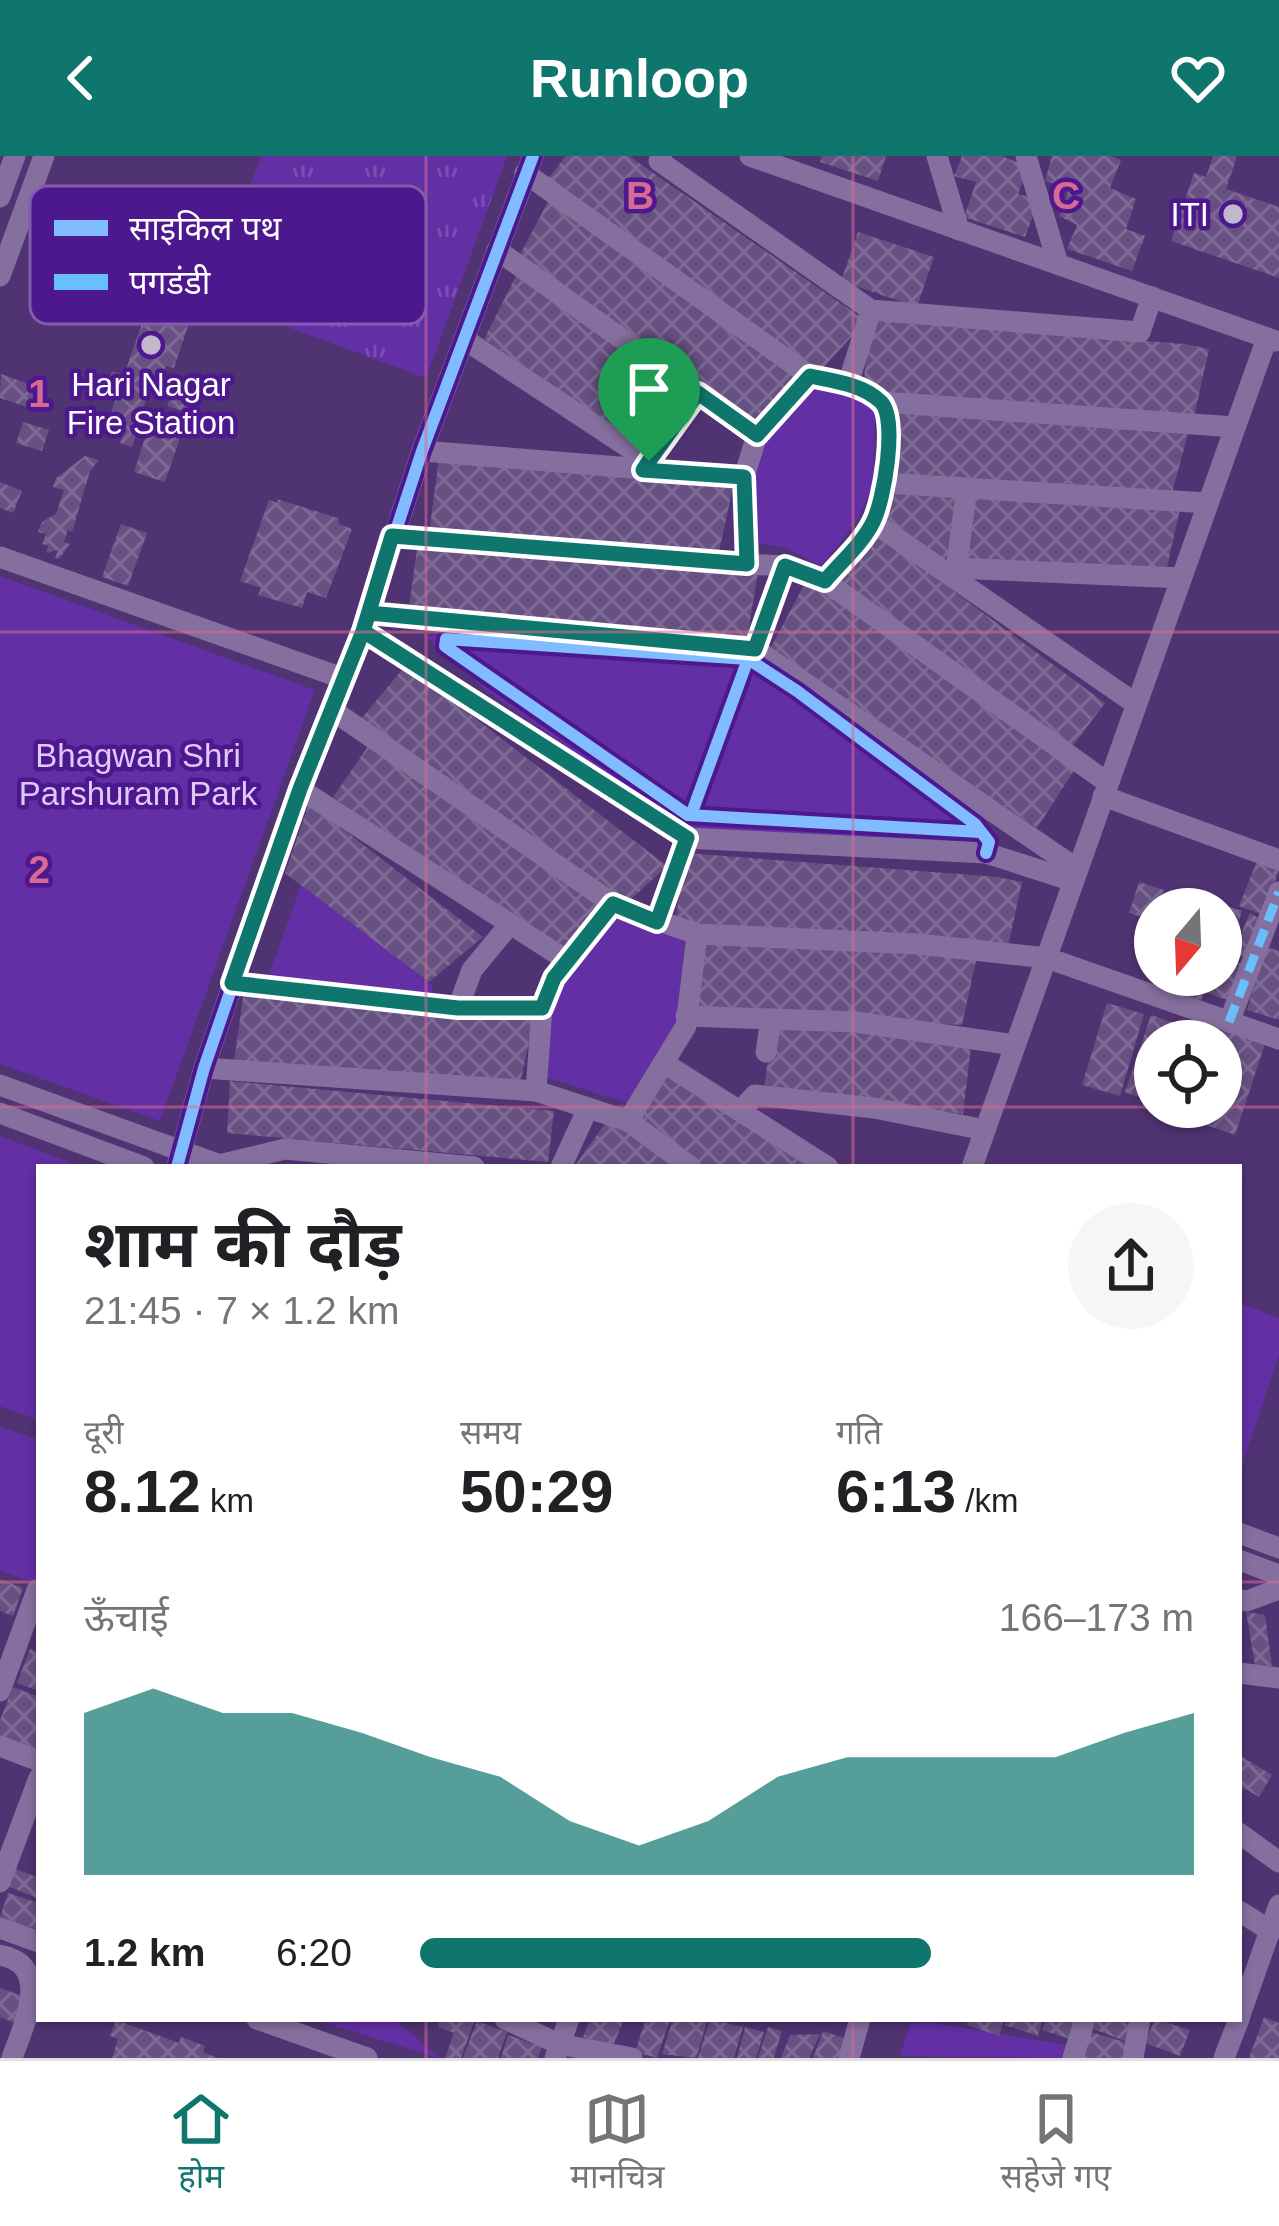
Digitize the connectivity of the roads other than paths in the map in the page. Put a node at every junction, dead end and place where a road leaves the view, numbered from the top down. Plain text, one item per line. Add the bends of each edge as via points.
1 (15, 156) edge
2 (44, 156) edge
3 (661, 156) edge
4 (750, 156) edge
5 (937, 156) edge
6 (1026, 156) edge
7 (529, 165) edge
8 (33, 186) edge
9 (30, 194) edge
10 (0, 197) edge
11 (959, 230) junction
12 (497, 250) junction
13 (1058, 264) junction
14 (0, 276) edge
15 (1152, 297) junction
16 (871, 310) junction
17 (464, 339) junction
18 (1273, 340) edge
19 (810, 376) junction
20 (848, 384) junction
21 (698, 393) junction
22 (882, 402) junction
23 (1235, 427) junction
24 (757, 435) junction
25 (422, 451) junction
26 (646, 466) junction
27 (744, 477) junction
28 (884, 483) junction
29 (967, 488) junction
30 (1208, 503) junction
31 (873, 522) junction
32 (392, 536) junction
33 (0, 557) edge
34 (747, 564) junction
35 (785, 566) junction
36 (955, 573) junction
37 (1181, 578) junction
38 (825, 581) junction
39 (366, 622) junction
40 (755, 649) junction
41 (345, 680) junction
42 (1136, 704) junction
43 (332, 710) junction
44 (300, 789) junction
45 (1106, 790) junction
46 (687, 838) junction
47 (1279, 860) edge
48 (1075, 875) junction
49 (1279, 892) edge
50 (613, 904) junction
51 (657, 922) junction
52 (510, 924) junction
53 (697, 934) junction
54 (1046, 958) junction
55 (568, 961) junction
56 (232, 983) junction
57 (458, 1008) junction
58 (542, 1008) junction
59 (686, 1016) junction
60 (771, 1019) junction
61 (1223, 1020) edge
62 (1230, 1020) edge
63 (1242, 1027) edge
64 (1279, 1040) edge
65 (1015, 1045) junction
66 (664, 1063) junction
67 (204, 1068) junction
68 (0, 1085) edge
69 (536, 1090) junction
70 (748, 1103) junction
71 (588, 1108) junction
72 (0, 1113) edge
73 (628, 1121) junction
74 (985, 1130) junction
75 (180, 1159) edge
76 (136, 1164) edge
77 (211, 1164) edge
78 (230, 1164) edge
79 (442, 1164) edge
80 (562, 1164) edge
81 (687, 1164) edge
82 (824, 1164) edge
83 (973, 1164) edge
84 (1242, 1534) edge
85 (1279, 1548) edge
86 (1242, 1561) edge
87 (1279, 1575) edge
88 (1279, 1589) edge
89 (36, 1594) edge
90 (1242, 1600) edge
91 (1242, 1673) edge
92 (1279, 1678) edge
93 (0, 1690) edge
94 (0, 1746) edge
95 (36, 1760) edge
96 (36, 1786) edge
97 (1242, 1835) edge
98 (1279, 1862) edge
99 (0, 1882) edge
100 (1279, 1905) edge
101 (1242, 1913) edge
102 (0, 1928) edge
103 (1271, 1931) junction
104 (36, 1941) edge
105 (0, 1955) edge
106 (36, 1991) edge
107 (1242, 2010) edge
108 (265, 2022) edge
109 (510, 2022) edge
110 (568, 2022) edge
111 (858, 2022) edge
112 (1084, 2022) edge
113 (1139, 2022) edge
114 (1238, 2022) edge
115 (557, 2051) edge
116 (12, 2058) edge
117 (367, 2058) edge
118 (632, 2058) edge
119 (849, 2058) edge
120 (1073, 2058) edge
121 (1133, 2058) edge
122 (1224, 2058) edge

1 - 10 street
2 - 8 street
3 - 16 street
4 - 11 street
5 - 11 street
6 - 13 street
7 - 12 street
7 - 19 street
9 - 14 street
11 - 13 street
12 - 17 street
12 - 21 street
13 - 15 street
15 - 16 street via 1141,332
15 - 18 street
16 - 20 street
17 - 25 street
17 - 26 street
18 - 23 street
19 - 20 street
19 - 24 street
20 - 22 street
21 - 24 street
21 - 26 street
22 - 23 street
22 - 28 street via 890,420
23 - 30 street
24 - 27 street
25 - 26 street
25 - 32 street
26 - 27 street
27 - 34 street
28 - 29 street
28 - 31 street
29 - 30 street
29 - 36 street
30 - 37 street
31 - 36 street
31 - 38 street
32 - 34 street
32 - 39 street
33 - 41 street
34 - 35 street
35 - 38 street
35 - 40 street
36 - 37 street
36 - 42 street
37 - 42 street
38 - 45 street
39 - 40 street
39 - 41 street
39 - 46 street
40 - 48 street
41 - 43 street
42 - 45 street
43 - 44 street
43 - 50 street
44 - 52 street
44 - 56 street
45 - 47 street
45 - 48 street
46 - 48 street via 986,853
46 - 51 street
48 - 54 street
49 - 62 street
50 - 51 street
50 - 55 street
51 - 53 street
52 - 55 street
52 - 57 street via 472,970
53 - 54 street
53 - 59 street
54 - 61 street
54 - 65 street
55 - 58 street
56 - 57 street
56 - 67 street
57 - 58 street
58 - 69 street
59 - 60 street
59 - 66 street
60 - 65 street via 856,1022
60 - 70 street
63 - 64 street
65 - 74 street
66 - 70 street
66 - 73 street
67 - 69 street
67 - 75 street
68 - 75 street
69 - 71 street
70 - 74 street via 874,1108
70 - 82 street
71 - 73 street
71 - 80 street
72 - 76 street
73 - 81 street
74 - 83 street
75 - 77 street
78 - 79 street via 285,1149
84 - 85 street
86 - 87 street
88 - 90 street
89 - 93 street
91 - 92 street
94 - 95 street
96 - 99 street
97 - 98 street
100 - 103 street
101 - 103 street
102 - 104 street
103 - 107 street
105 - 106 street via 10,1956
106 - 116 street
108 - 117 street
109 - 115 street
110 - 115 street
111 - 119 street
112 - 120 street
113 - 121 street
114 - 122 street
115 - 118 street

